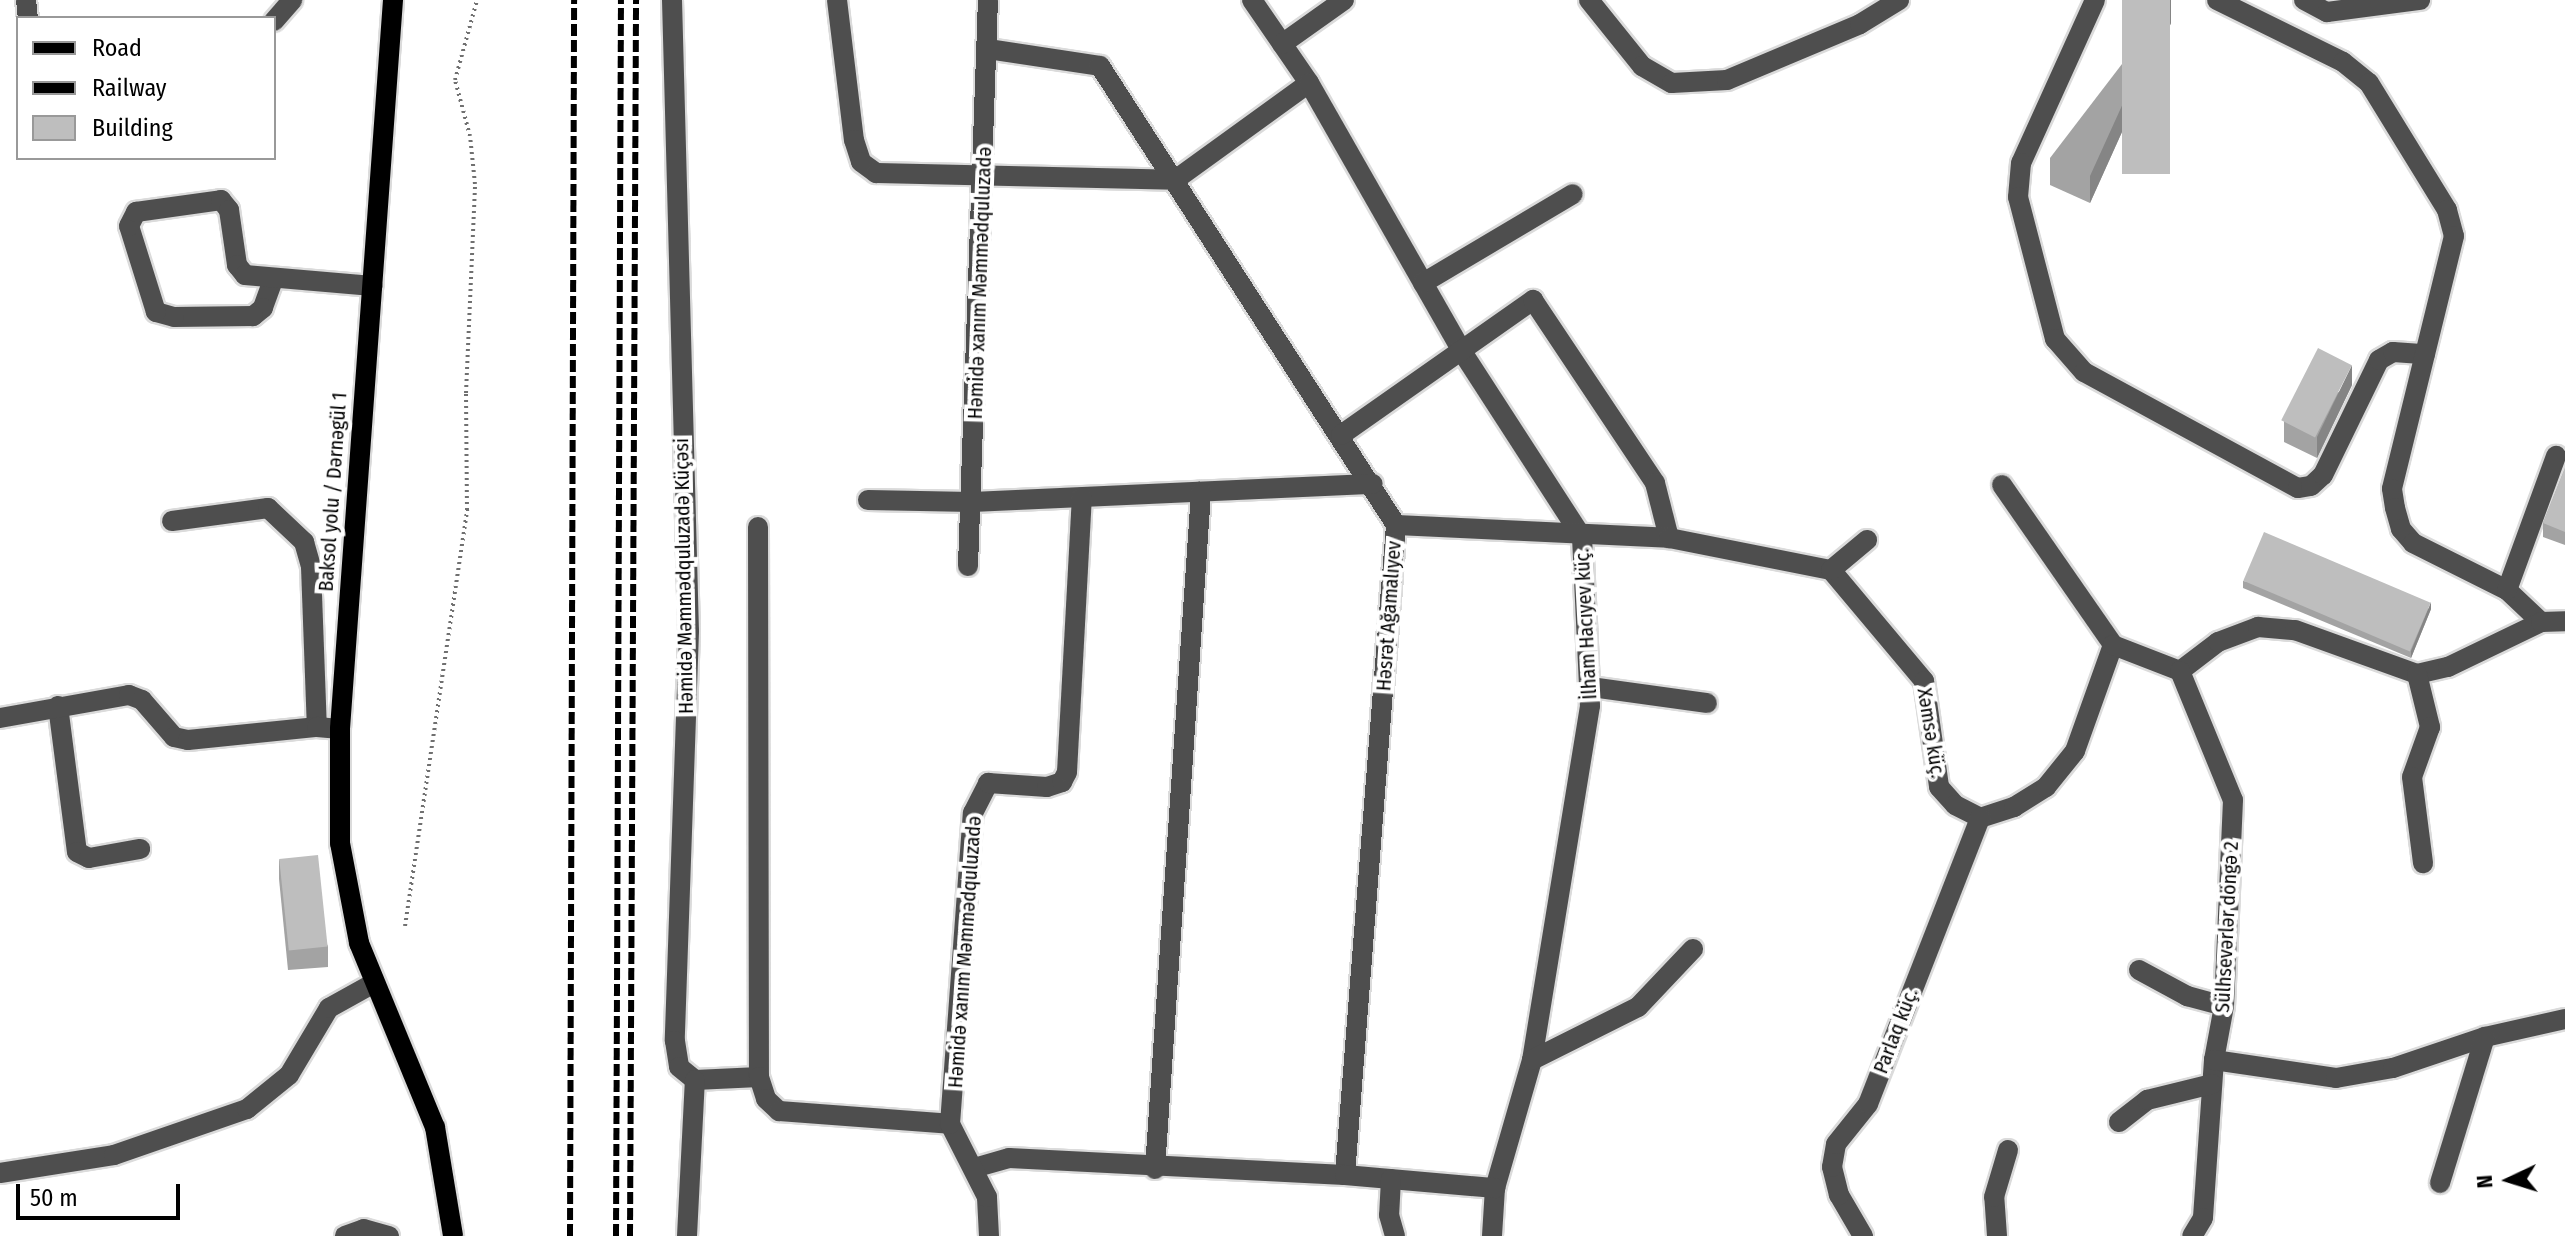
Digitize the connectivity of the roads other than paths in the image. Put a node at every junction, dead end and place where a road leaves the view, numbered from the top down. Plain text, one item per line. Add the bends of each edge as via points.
1 (292, 0) edge
2 (393, 0) edge
3 (672, 0) edge
4 (837, 0) edge
5 (988, 0) edge
6 (1252, 0) edge
7 (1344, 0) edge
8 (1589, 0) edge
9 (1899, 0) edge
10 (2095, 0) edge
11 (2217, 0) edge
12 (2304, 0) edge
13 (2420, 0) edge
14 (2388, 2) edge
15 (276, 19) edge
16 (1282, 44) junction
17 (988, 49) junction
18 (1309, 83) junction
19 (985, 179) junction
20 (1175, 180) junction
21 (1573, 194) dead end
22 (273, 280) junction
23 (1423, 283) junction
24 (373, 286) junction
25 (1461, 350) junction
26 (2425, 354) junction
27 (1341, 435) junction
28 (2556, 456) dead end
29 (1373, 484) junction
30 (2002, 485) dead end
31 (1201, 492) junction
32 (1082, 497) junction
33 (868, 500) dead end
34 (972, 502) junction
35 (172, 521) dead end
36 (1396, 525) junction
37 (758, 527) dead end
38 (1582, 537) junction
39 (1669, 538) junction
40 (1867, 540) dead end
41 (968, 566) dead end
42 (1831, 570) junction
43 (2507, 590) junction
44 (2565, 621) edge
45 (2541, 622) junction
46 (2113, 645) junction
47 (2180, 671) junction
48 (2417, 674) junction
49 (1591, 687) junction
50 (1707, 703) dead end
51 (58, 706) junction
52 (0, 718) edge
53 (317, 727) junction
54 (340, 729) junction
55 (1980, 818) junction
56 (140, 849) dead end
57 (2423, 863) dead end
58 (1693, 949) dead end
59 (2139, 970) dead end
60 (374, 983) junction
61 (2224, 1006) junction
62 (2565, 1019) edge
63 (2485, 1037) junction
64 (1532, 1060) junction
65 (2214, 1060) junction
66 (759, 1077) junction
67 (695, 1080) junction
68 (2212, 1084) junction
69 (2119, 1122) dead end
70 (950, 1124) junction
71 (2008, 1150) dead end
72 (445, 1167) junction
73 (974, 1168) junction
74 (1155, 1169) junction
75 (0, 1173) edge
76 (1345, 1175) junction
77 (1391, 1179) junction
78 (2440, 1183) dead end
79 (1495, 1188) junction
80 (345, 1236) edge
81 (389, 1236) edge
82 (440, 1236) edge
83 (453, 1236) edge
84 (687, 1236) edge
85 (989, 1236) edge
86 (1395, 1236) edge
87 (1492, 1236) edge
88 (1863, 1236) edge
89 (1997, 1236) edge
90 (2192, 1236) edge

1 - 15 street
2 - 24 main road, Baksol yolu / Dərnəgül 1
3 - 67 street, Həmidə Məmmədquluzadə Küçəsi via 689,631 675,1041 679,1067
4 - 19 street via 861,162 876,173
5 - 17 street, Həmidə xanım Məmmədquluzadə
6 - 16 street, İlham Hacıyev küç.
7 - 16 street
8 - 9 street via 1642,66 1672,83 1727,80 1860,24
10 - 26 street via 2021,163 2018,197 2055,339 2084,372 2298,488 2311,486 2323,475 2379,360 2393,352
11 - 26 street via 2343,62 2369,83 2447,210 2454,236
12 - 14 street via 2327,12
13 - 14 street
16 - 18 street, İlham Hacıyev küç.
17 - 19 street, Həmidə xanım Məmmədquluzadə
17 - 20 street, Həsrət Ağamalıyev via 1100,66
18 - 20 street
18 - 23 street, İlham Hacıyev küç.
19 - 20 street
19 - 34 street, Həmidə xanım Məmmədquluzadə
20 - 27 street, Həsrət Ağamalıyev
21 - 23 street
22 - 22 street via 245,275 237,265 229,210 221,200 136,212 129,226 156,312 174,317 253,316 263,308
22 - 24 street
23 - 25 street, İlham Hacıyev küç.
24 - 54 main road, Baksol yolu / Dərnəgül 1
25 - 27 street
25 - 38 street, İlham Hacıyev küç.
25 - 39 street via 1533,300 1655,483
26 - 43 street via 2392,489 2401,529 2413,543
27 - 29 street, Həsrət Ağamalıyev
28 - 43 street
29 - 31 street
29 - 36 street, Həsrət Ağamalıyev
30 - 46 street
31 - 32 street
31 - 74 street
32 - 34 street
32 - 70 street, Həmidə xanım Məmmədquluzadə via 1067,772 1062,782 1047,787 988,783 979,793
33 - 34 street
34 - 41 street, Həmidə xanım Məmmədquluzadə
35 - 53 street via 268,508 304,542 311,567
36 - 38 street
36 - 76 street, Həsrət Ağamalıyev
37 - 66 street
38 - 39 street
38 - 49 street, İlham Hacıyev küç.
39 - 42 street
40 - 42 street
42 - 55 street, Xəmsə küç. via 1924,681 1939,787 1955,805
43 - 45 street
44 - 45 street
45 - 48 street via 2448,667
46 - 47 street
46 - 55 street via 2075,751 2046,787 2014,807
47 - 48 street via 2218,642 2258,627 2295,630
47 - 61 street, Sülhsevərlər döngə 2 via 2233,800
48 - 57 street via 2430,727 2412,777
49 - 50 street
49 - 64 street, İlham Hacıyev küç.
51 - 52 street
51 - 53 street via 129,695 142,700 174,737 188,740
51 - 56 street via 77,852 89,858
53 - 54 street
54 - 60 main road, Baksol yolu / Dərnəgül 1 via 344,883
55 - 88 street, Parlaq küç. via 1868,1104 1836,1144 1832,1167 1839,1195
58 - 64 street via 1638,1007
59 - 61 street via 2187,996
60 - 72 main road, Baksol yolu / Dərnəgül 1 via 431,1115
60 - 75 street via 329,1008 289,1075 247,1109 114,1155
61 - 65 street, Sülhsevərlər döngə 2
62 - 63 street
63 - 65 street via 2393,1068 2336,1078
63 - 78 street
64 - 79 street, İlham Hacıyev küç.
65 - 68 street, Sülhsevərlər döngə 2
66 - 67 street
66 - 70 street via 766,1099 779,1111
67 - 84 street
68 - 69 street via 2147,1100
68 - 90 street, Sülhsevərlər döngə 2 via 2203,1218
70 - 73 street
71 - 89 street via 1994,1197
72 - 82 main road
72 - 83 main road
73 - 74 street via 1009,1158
73 - 85 street via 987,1197
74 - 76 street
76 - 77 street
77 - 79 street
77 - 86 street via 1389,1215
79 - 87 street, İlham Hacıyev küç.
80 - 81 street via 364,1229

